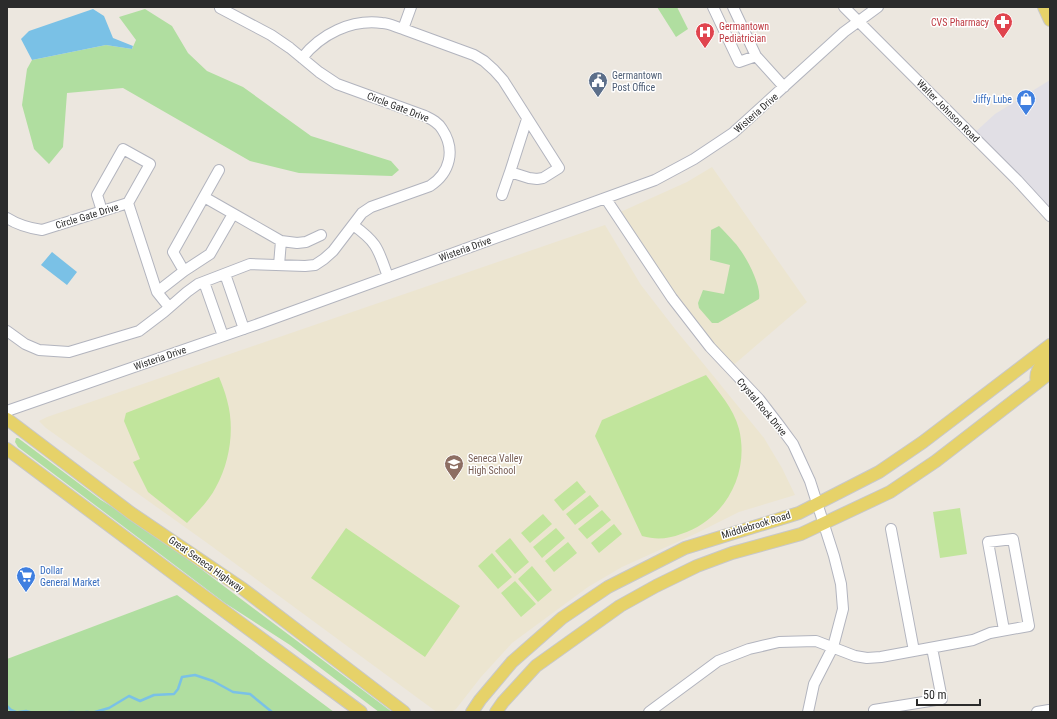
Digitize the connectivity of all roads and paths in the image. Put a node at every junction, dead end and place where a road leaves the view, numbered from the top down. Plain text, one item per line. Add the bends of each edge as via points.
1 (221, 7) edge
2 (411, 7) edge
3 (732, 7) edge
4 (844, 7) edge
5 (878, 7) edge
6 (1044, 7) edge
7 (715, 10) edge
8 (1050, 20) edge
9 (859, 21) junction
10 (403, 29) junction
11 (756, 56) junction
12 (302, 58) junction
13 (784, 87) junction
14 (528, 119) junction
15 (219, 170) dead end
16 (510, 172) junction
17 (502, 195) dead end
18 (204, 197) junction
19 (606, 199) junction
20 (128, 203) junction
21 (102, 211) junction
22 (233, 214) junction
23 (1050, 216) edge
24 (7, 218) edge
25 (353, 225) junction
26 (320, 235) dead end
27 (281, 241) junction
28 (279, 265) junction
29 (184, 271) junction
30 (225, 274) junction
31 (388, 277) junction
32 (204, 282) junction
33 (157, 292) junction
34 (169, 308) junction
35 (244, 329) junction
36 (7, 330) edge
37 (223, 336) junction
38 (1050, 345) edge
39 (1050, 358) edge
40 (1050, 373) edge
41 (1037, 383) junction
42 (7, 412) edge
43 (7, 419) edge
44 (7, 449) edge
45 (817, 504) junction
46 (824, 524) junction
47 (891, 529) dead end
48 (1004, 630) junction
49 (833, 647) junction
50 (932, 648) junction
51 (914, 651) junction
52 (361, 712) edge
53 (404, 712) edge
54 (472, 712) edge
55 (496, 712) edge
56 (649, 712) edge
57 (808, 712) edge
58 (875, 712) edge
59 (1037, 712) edge
60 (1050, 712) edge

1 - 12 street, Circle Gate Drive via 271,35
2 - 10 street
3 - 7 street
3 - 11 street
4 - 9 street, Walter Johnson Road
5 - 9 street, Wisteria Drive
6 - 8 main road
7 - 11 street via 739,62
9 - 13 street, Wisteria Drive
9 - 23 street, Walter Johnson Road
10 - 12 street via 384,23 353,25 323,37
10 - 14 street via 484,61 502,80
11 - 13 street
12 - 25 street, Circle Gate Drive via 337,84 434,121 442,128 447,139 450,160 438,180 430,186 371,207 362,213
13 - 19 street, Wisteria Drive via 732,133 694,159 655,180
14 - 16 street
14 - 16 street via 559,168 537,179
15 - 18 street
16 - 17 street
18 - 22 street
18 - 29 street via 173,252
19 - 31 street, Wisteria Drive
19 - 45 street, Crystal Rock Drive via 672,298 710,347 759,399 793,444 810,481
20 - 21 street, Circle Gate Drive
20 - 21 street via 150,164 123,149 97,195
20 - 33 street, Circle Gate Drive
21 - 24 street, Circle Gate Drive via 42,230 28,228
22 - 27 street
22 - 29 street via 210,254
25 - 28 street, Circle Gate Drive via 332,251 315,265
25 - 31 street via 374,243 380,252
26 - 27 street via 306,242
27 - 28 street
28 - 30 street, Circle Gate Drive via 250,264
29 - 33 street
30 - 32 street, Circle Gate Drive
30 - 35 street
31 - 35 street, Wisteria Drive
32 - 34 street, Circle Gate Drive via 187,292
32 - 37 street
33 - 34 street, Circle Gate Drive
34 - 36 street, Circle Gate Drive via 139,331 70,352 39,350 25,344
35 - 37 street, Wisteria Drive
37 - 42 street, Wisteria Drive
38 - 45 main road, Middlebrook Road via 923,442 879,472
39 - 41 main road via 1035,375
40 - 41 main road, Middlebrook Road
41 - 46 main road, Middlebrook Road via 936,461 890,492
43 - 53 main road, Great Seneca Highway via 131,513 243,589
44 - 52 main road
45 - 46 street, Crystal Rock Drive
45 - 54 main road, Middlebrook Road via 685,548 608,587 562,618 512,662
46 - 49 street, Crystal Rock Drive via 841,584 843,609
46 - 55 main road, Middlebrook Road via 801,534 732,553 697,566 620,606 536,666
47 - 51 street
48 - 48 street via 1029,626 1013,539 988,542
48 - 50 street via 973,640
49 - 51 street via 867,658
49 - 56 street via 816,641 798,641 779,642 749,649 718,661
49 - 57 street, Crystal Rock Drive via 814,684
50 - 51 street
50 - 58 street via 942,699 874,710
59 - 60 street

